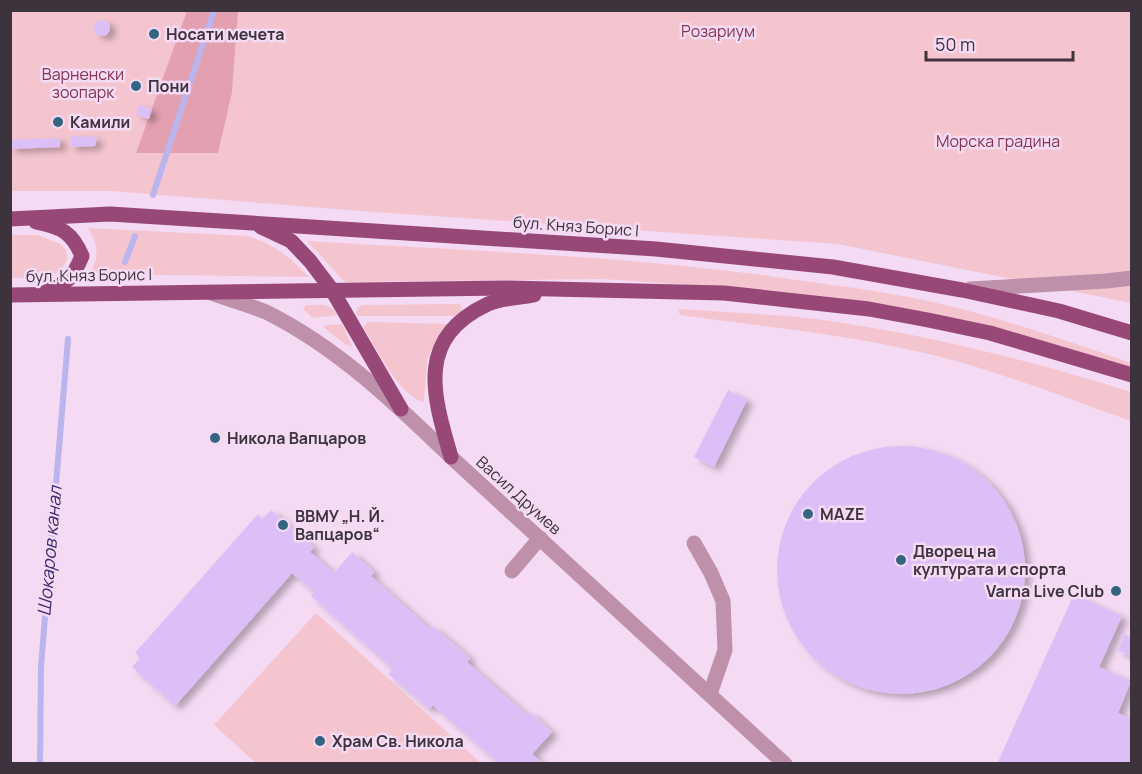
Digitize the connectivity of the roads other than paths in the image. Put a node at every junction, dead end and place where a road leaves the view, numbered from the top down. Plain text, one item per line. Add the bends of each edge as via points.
1 (17, 219) edge
2 (251, 223) junction
3 (1131, 278) edge
4 (571, 289) junction
5 (332, 290) junction
6 (962, 290) junction
7 (203, 291) junction
8 (10, 295) edge
9 (42, 295) junction
10 (1131, 333) edge
11 (1131, 375) edge
12 (401, 409) junction
13 (451, 457) junction
14 (540, 538) junction
15 (694, 543) dead end
16 (512, 571) dead end
17 (710, 694) junction
18 (785, 764) edge

1 - 2 main road, бул. Княз Борис I via 110,214
1 - 9 main road via 48,224 65,232 75,239 82,255 66,282
2 - 5 main road via 291,241
2 - 6 main road, бул. Княз Борис I via 656,249 833,267
3 - 6 street
4 - 5 main road, бул. Княз Борис I
4 - 11 main road, бул. Княз Борис I via 724,293 869,309 990,333
4 - 13 main road via 490,303 454,327 436,361 434,381
5 - 7 main road, бул. Княз Борис I
5 - 12 main road
6 - 10 main road, бул. Княз Борис I via 1059,311
7 - 9 main road, бул. Княз Борис I
7 - 12 street, Васил Друмев via 266,312 300,332 342,360
8 - 9 main road, бул. Княз Борис I
12 - 13 street, Васил Друмев
13 - 14 street, Васил Друмев
14 - 16 street
14 - 17 street, Васил Друмев
15 - 17 street via 723,601 725,650
17 - 18 street, Васил Друмев

